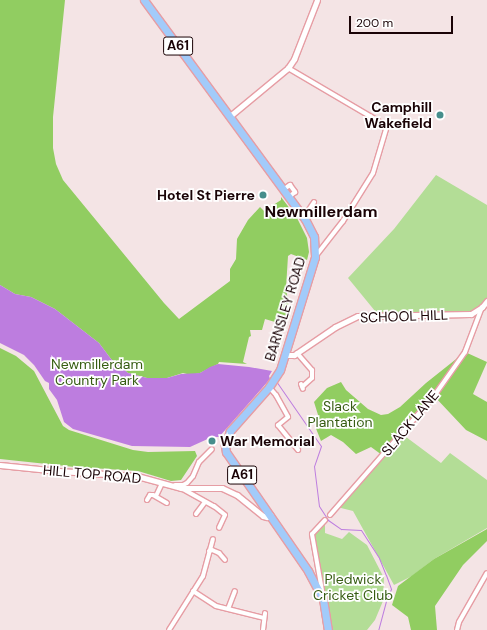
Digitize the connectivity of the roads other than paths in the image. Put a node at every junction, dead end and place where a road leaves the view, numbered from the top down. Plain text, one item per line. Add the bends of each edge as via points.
1 (144, 0) edge
2 (317, 0) edge
3 (288, 68) junction
4 (230, 116) junction
5 (287, 187) dead end
6 (289, 197) junction
7 (314, 202) dead end
8 (304, 218) junction
9 (315, 257) junction
10 (487, 301) edge
11 (482, 307) junction
12 (471, 314) junction
13 (477, 323) junction
14 (297, 353) junction
15 (286, 355) junction
16 (272, 383) junction
17 (302, 386) dead end
18 (212, 449) dead end
19 (298, 450) dead end
20 (0, 464) edge
21 (162, 482) junction
22 (173, 485) junction
23 (181, 488) junction
24 (156, 496) junction
25 (148, 500) dead end
26 (205, 502) junction
27 (167, 503) dead end
28 (196, 514) dead end
29 (270, 515) junction
30 (330, 515) dead end
31 (325, 520) dead end
32 (218, 528) dead end
33 (213, 539) dead end
34 (209, 551) junction
35 (225, 560) dead end
36 (487, 573) edge
37 (193, 592) junction
38 (232, 593) dead end
39 (323, 599) junction
40 (228, 609) junction
41 (171, 630) edge
42 (263, 630) edge
43 (328, 630) edge
44 (457, 630) edge

1 - 4 main road, BARNSLEY ROAD / A61
2 - 3 street
3 - 4 street
3 - 9 street via 387,126 373,173
4 - 6 main road, BARNSLEY ROAD / A61
5 - 6 street via 290,185 295,192
6 - 8 main road, BARNSLEY ROAD / A61
7 - 8 street
8 - 9 main road, BARNSLEY ROAD / A61 via 314,237
9 - 15 main road, BARNSLEY ROAD / A61
10 - 11 street
11 - 12 street
11 - 13 street, SLACK LANE
12 - 13 street via 476,317
12 - 14 street, SCHOOL HILL via 358,316
13 - 30 street, SLACK LANE via 465,352 434,396
14 - 15 street, SCHOOL HILL
14 - 17 street via 312,370 312,378
15 - 16 main road, BARNSLEY ROAD / A61
16 - 19 street via 288,417 278,425
16 - 29 main road, BARNSLEY ROAD / A61 via 230,431 225,445 226,452
18 - 22 street via 199,462 188,483
20 - 21 street, HILL TOP ROAD via 137,476
21 - 22 street, HILL TOP ROAD
21 - 24 street
22 - 23 street, HILL TOP ROAD
23 - 26 street
23 - 29 street, HILL TOP ROAD via 222,488 237,495 263,516
24 - 25 street via 150,495
24 - 27 street
26 - 28 street
26 - 32 street via 225,515
29 - 39 main road, BARNSLEY ROAD / A61 via 308,571
31 - 39 street via 312,534
33 - 34 street
34 - 35 street via 220,553
34 - 37 street
36 - 44 street via 462,615
37 - 40 street via 210,604
37 - 41 street
38 - 40 street
39 - 43 main road, BARNSLEY ROAD / A61
40 - 42 street via 265,615

